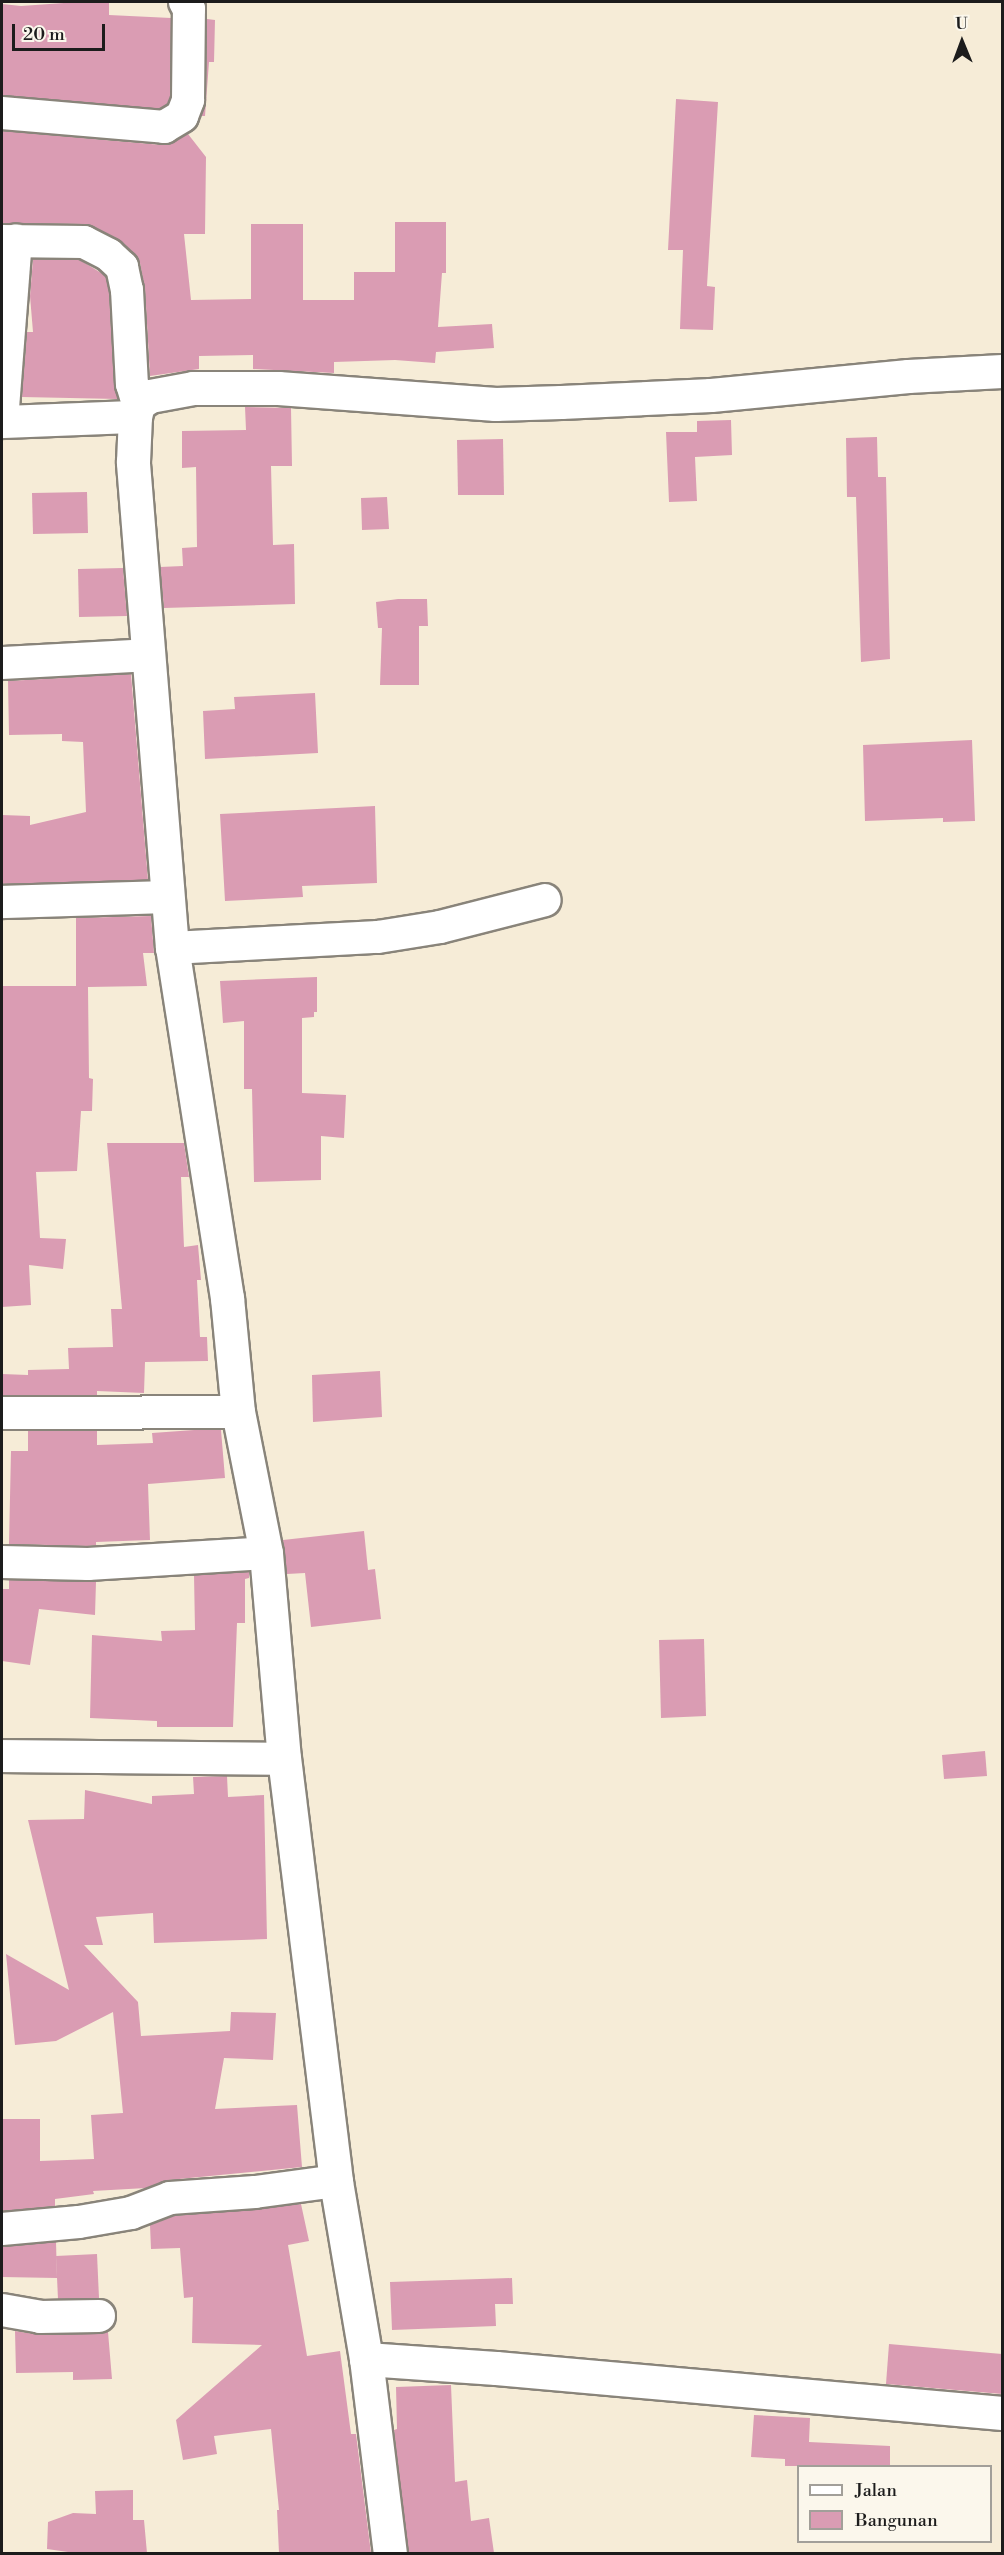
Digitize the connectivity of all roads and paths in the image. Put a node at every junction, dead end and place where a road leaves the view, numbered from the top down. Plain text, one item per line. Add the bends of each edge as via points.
1 (185, 2) edge
2 (2, 113) edge
3 (9, 241) edge
4 (1002, 371) edge
5 (136, 410) junction
6 (2, 422) edge
7 (148, 655) junction
8 (2, 663) edge
9 (168, 897) junction
10 (545, 900) dead end
11 (2, 902) edge
12 (172, 948) junction
13 (238, 1412) junction
14 (2, 1413) edge
15 (267, 1553) junction
16 (2, 1562) edge
17 (2, 1756) edge
18 (284, 1759) junction
19 (336, 2181) junction
20 (2, 2229) edge
21 (2, 2310) edge
22 (99, 2316) dead end
23 (366, 2359) junction
24 (1002, 2413) edge
25 (390, 2553) edge

1 - 2 street via 189,9 188,100 182,116 164,127
3 - 5 street via 84,242 122,267
3 - 6 street
4 - 5 street via 711,395 495,404 278,388 194,388 150,396
5 - 6 street
5 - 7 street via 133,462
7 - 8 street
7 - 9 street
9 - 11 street
9 - 12 street
10 - 12 street via 440,927 378,937
12 - 13 street via 227,1298
13 - 14 street
13 - 15 street
15 - 16 street via 88,1564
15 - 18 street
17 - 18 street
18 - 19 street
19 - 20 street via 170,2198 131,2213
19 - 23 street
21 - 22 street via 40,2317
23 - 24 street
23 - 25 street

